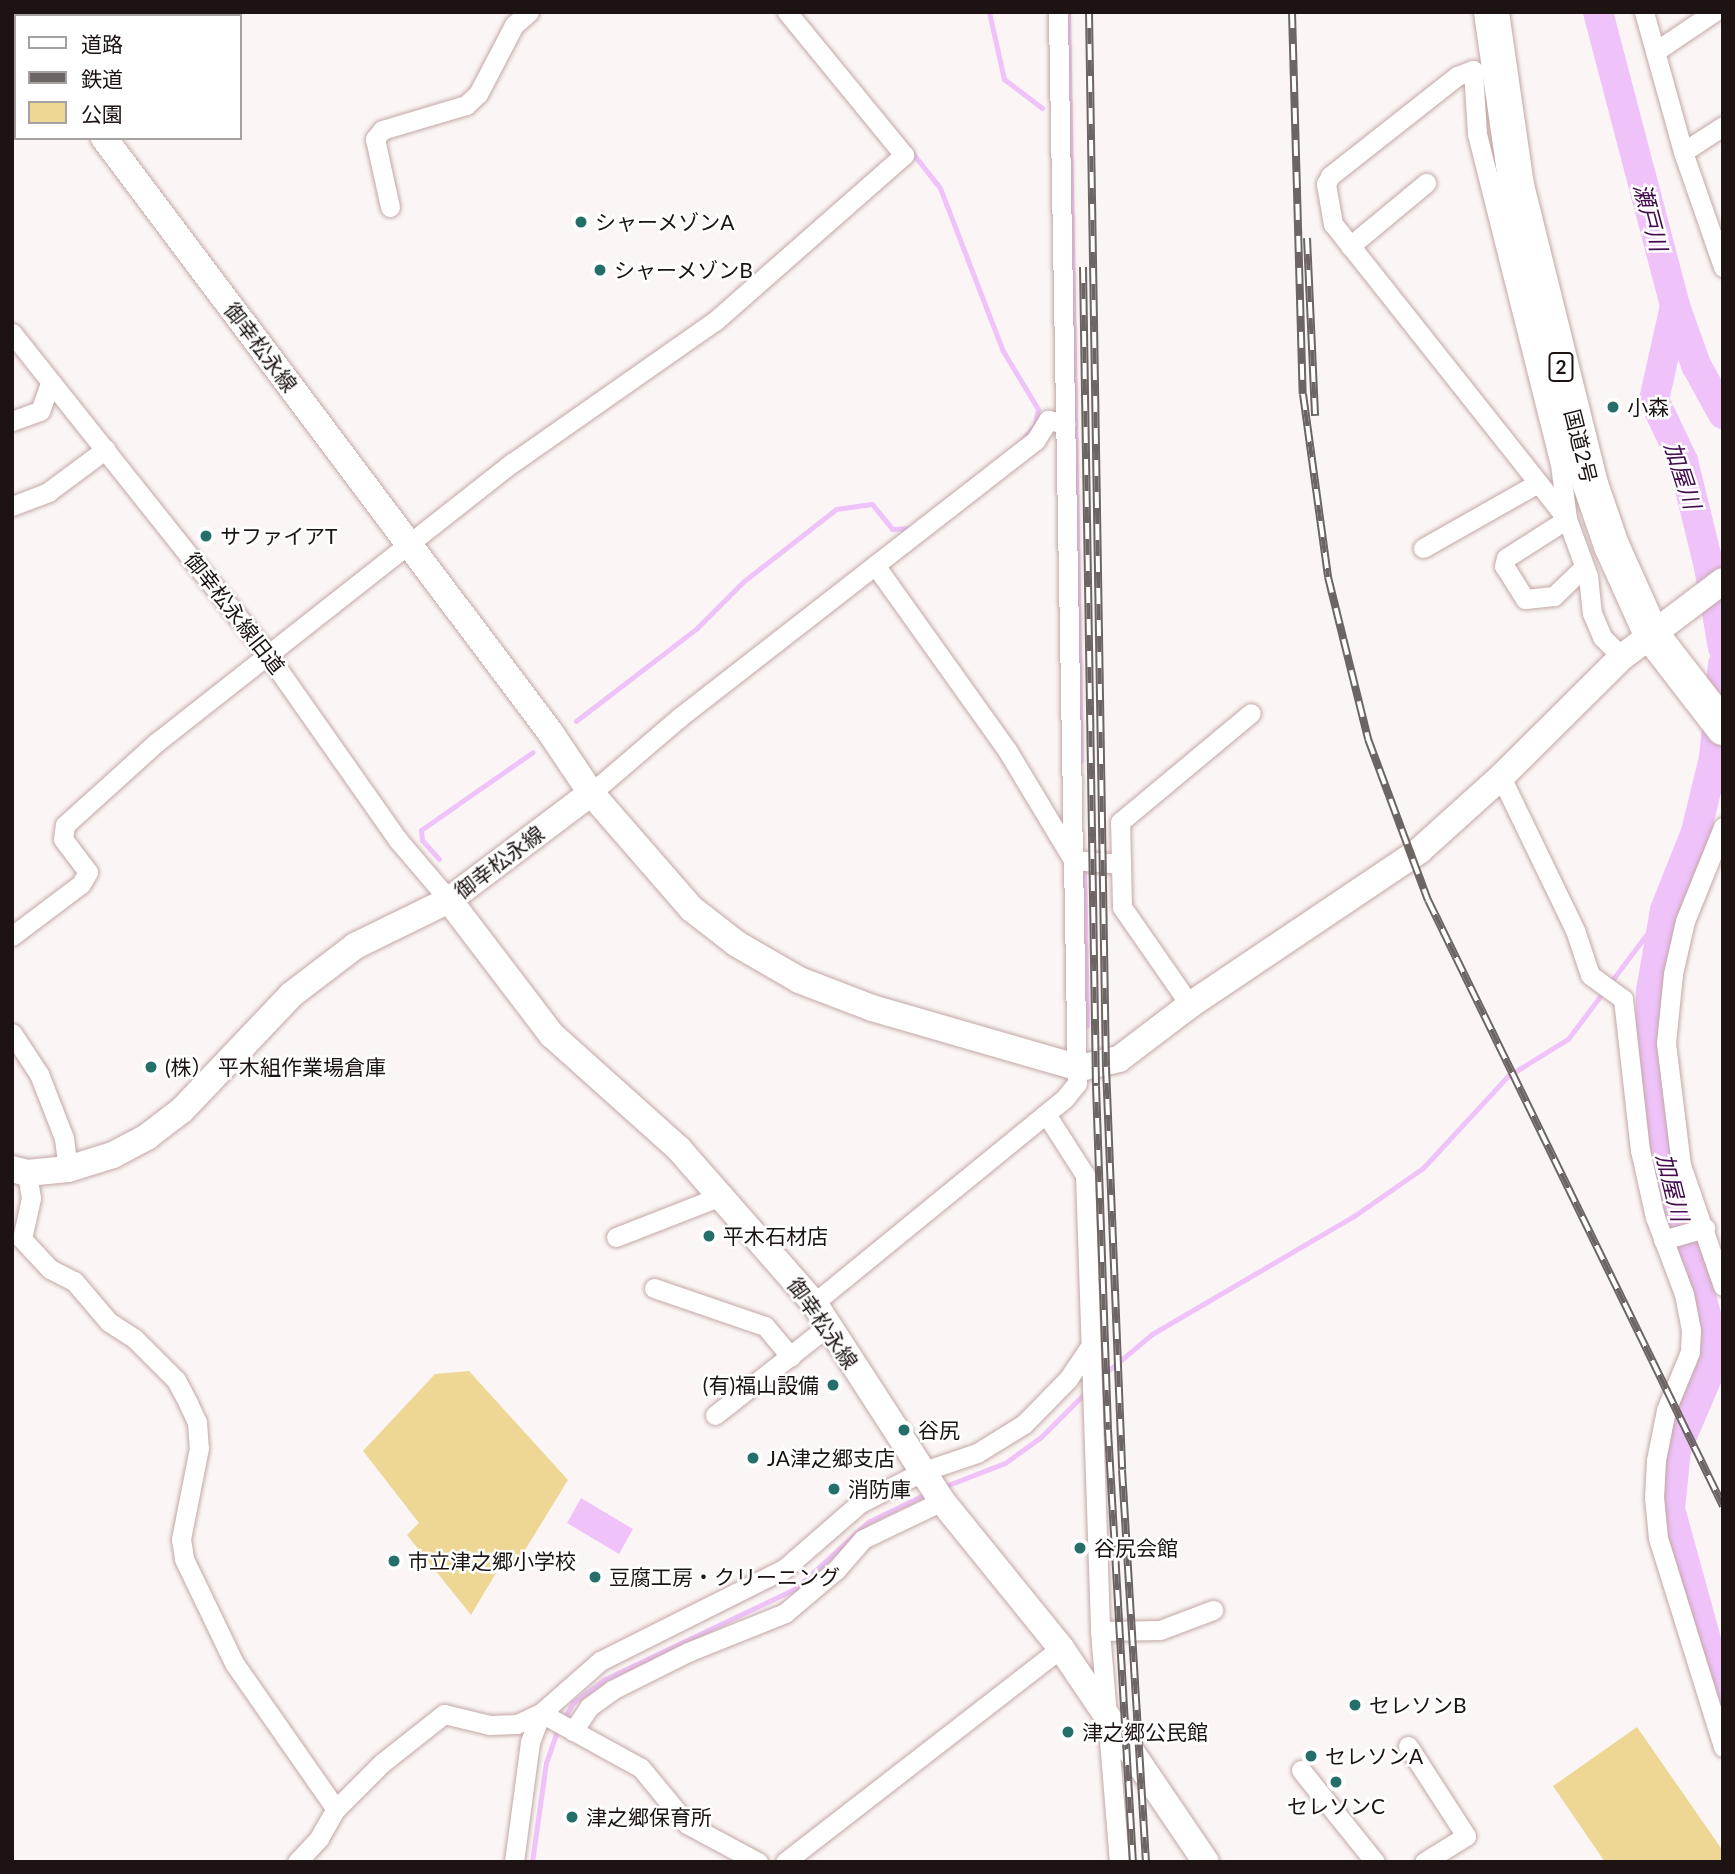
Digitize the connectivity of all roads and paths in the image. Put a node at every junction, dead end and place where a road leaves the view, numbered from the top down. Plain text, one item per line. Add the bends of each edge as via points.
1 (529, 12) edge
2 (787, 12) edge
3 (1058, 12) edge
4 (1491, 12) edge
5 (1511, 12) edge
6 (1644, 12) edge
7 (1714, 12) edge
8 (1656, 51) junction
9 (1485, 68) junction
10 (1723, 125) edge
11 (106, 140) edge
12 (1683, 152) junction
13 (1426, 183) dead end
14 (390, 207) dead end
15 (1350, 246) junction
16 (1723, 267) edge
17 (12, 333) edge
18 (50, 383) junction
19 (12, 421) edge
20 (1066, 424) junction
21 (106, 449) junction
22 (1572, 461) junction
23 (1536, 484) junction
24 (12, 506) edge
25 (1567, 519) junction
26 (411, 546) junction
27 (1423, 548) dead end
28 (875, 565) junction
29 (1584, 567) junction
30 (1723, 580) edge
31 (1673, 617) junction
32 (268, 655) junction
33 (1622, 657) junction
34 (1710, 685) edge
35 (1251, 713) dead end
36 (1723, 727) edge
37 (1502, 777) junction
38 (591, 793) junction
39 (1723, 827) edge
40 (1081, 862) junction
41 (1121, 864) junction
42 (449, 900) junction
43 (12, 936) edge
44 (1190, 1005) junction
45 (12, 1033) edge
46 (1080, 1068) junction
47 (1046, 1114) junction
48 (68, 1169) junction
49 (20, 1171) edge
50 (723, 1195) junction
51 (1702, 1229) junction
52 (616, 1237) dead end
53 (1666, 1239) junction
54 (17, 1246) edge
55 (1723, 1286) edge
56 (654, 1288) dead end
57 (814, 1303) junction
58 (827, 1327) junction
59 (1089, 1348) junction
60 (791, 1357) junction
61 (715, 1415) dead end
62 (934, 1487) junction
63 (1213, 1610) dead end
64 (673, 1625) junction
65 (1100, 1631) junction
66 (1060, 1648) junction
67 (688, 1652) junction
68 (541, 1713) junction
69 (1108, 1714) junction
70 (573, 1731) junction
71 (1408, 1746) dead end
72 (1723, 1747) edge
73 (1300, 1770) dead end
74 (336, 1809) junction
75 (297, 1862) edge
76 (514, 1862) edge
77 (758, 1862) edge
78 (785, 1862) edge
79 (1119, 1862) edge
80 (1206, 1862) edge
81 (1375, 1862) edge
82 (1424, 1862) edge

1 - 14 street via 514,25 478,94 466,105 382,130 374,139
2 - 26 street via 904,155 715,321 512,463
3 - 20 street
4 - 9 highway, 国道2号 / 2
5 - 31 highway, 国道2号 / 2 via 1517,89 1548,251 1625,520
6 - 8 street
7 - 8 street
8 - 12 street
9 - 15 street via 1457,76 1330,176 1326,184 1333,224
9 - 22 highway, 国道2号 / 2 via 1516,185
10 - 12 street
11 - 26 main road, 御幸松永線
12 - 16 street
13 - 15 street
15 - 23 street
17 - 18 street, 御幸松永線旧道
18 - 19 street via 40,411
18 - 21 street, 御幸松永線旧道
20 - 28 street via 1048,420 1035,441
20 - 40 street
21 - 24 street via 48,492
21 - 32 street, 御幸松永線旧道
22 - 25 street
22 - 31 highway, 国道2号 / 2 via 1611,545
23 - 25 street
23 - 27 street
25 - 29 street
25 - 29 street via 1506,558 1504,566 1525,599 1554,596
26 - 32 street
26 - 38 main road, 御幸松永線
28 - 38 street via 680,717
28 - 40 street via 1007,750 1043,817
29 - 33 street via 1602,638
30 - 31 main road
31 - 33 main road
31 - 34 highway, 国道2号 / 2
32 - 42 street, 御幸松永線旧道 via 398,840
32 - 43 street via 157,743 65,825 63,839 88,872 81,884
33 - 37 main road
34 - 36 highway, 国道2号 / 2
35 - 41 street via 1121,822
37 - 44 main road via 1419,851
37 - 53 street via 1575,930 1590,975 1623,999 1640,1150
38 - 42 main road, 御幸松永線
38 - 46 main road, 御幸松永線 via 692,909 737,944 799,980 872,1008
39 - 51 street via 1685,921 1673,974 1666,1043 1681,1165
40 - 41 street
40 - 46 street
41 - 44 street via 1122,907
42 - 48 main road via 355,946 291,995 182,1110 148,1136 113,1155
42 - 50 main road, 御幸松永線 via 552,1035 679,1149
44 - 46 main road via 1119,1059
45 - 48 street via 39,1074 64,1138
46 - 47 street via 1077,1083
47 - 57 street
47 - 59 street via 1084,1175
48 - 49 main road
49 - 54 street via 31,1198
50 - 52 street
50 - 57 main road, 御幸松永線
51 - 53 street
51 - 55 street
53 - 72 street via 1691,1330 1690,1352 1666,1410 1656,1460 1657,1524
54 - 74 street via 74,1281 109,1322 134,1338 176,1380 197,1423 199,1448 181,1539 184,1559 234,1663
56 - 60 street via 765,1326
57 - 58 main road, 御幸松永線
58 - 60 street
58 - 62 main road, 御幸松永線
59 - 62 street via 1068,1379 1024,1423
59 - 65 street
60 - 61 street
62 - 64 street via 860,1503 783,1569
62 - 66 main road, 御幸松永線
62 - 67 street via 863,1539 836,1570 785,1613
63 - 65 street via 1160,1630
64 - 67 street
64 - 68 street via 600,1661
65 - 69 street
66 - 69 main road, 御幸松永線
66 - 78 street
67 - 70 street via 612,1690 589,1707
68 - 70 street
68 - 74 street via 517,1724 490,1725 444,1714 382,1763
68 - 76 street via 530,1742
69 - 79 street
69 - 80 main road, 御幸松永線
70 - 77 street via 641,1768 687,1824
71 - 82 street via 1466,1836
73 - 81 street
74 - 75 street

